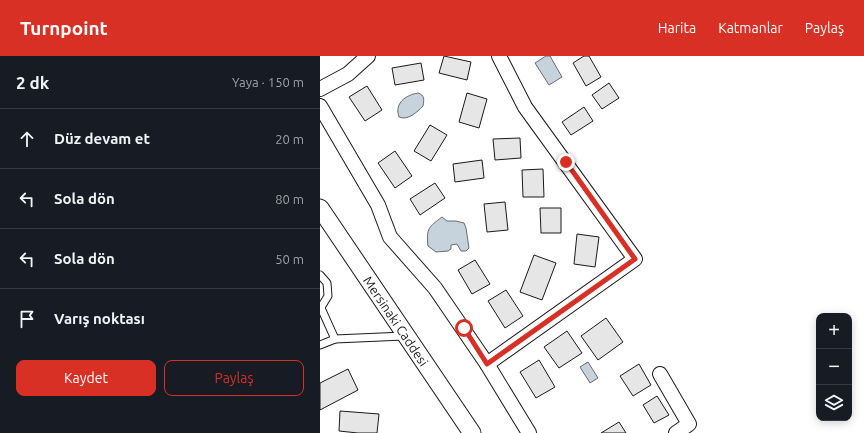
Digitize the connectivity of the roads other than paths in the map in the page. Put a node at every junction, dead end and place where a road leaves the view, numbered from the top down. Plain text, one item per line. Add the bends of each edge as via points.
1 (368, 56) edge
2 (499, 56) edge
3 (320, 89) edge
4 (320, 106) edge
5 (320, 208) edge
6 (320, 275) edge
7 (320, 308) edge
8 (407, 336) junction
9 (335, 340) junction
10 (320, 345) edge
11 (487, 364) junction
12 (660, 374) dead end
13 (472, 433) edge
14 (530, 433) edge
15 (676, 433) edge

1 - 3 street via 348,74
2 - 11 street via 525,107 635,259
4 - 11 street via 378,204 390,237 436,288
5 - 8 street, Mersinaki Caddesi
6 - 7 lane via 327,283 328,296
7 - 9 lane
8 - 9 lane
8 - 13 street, Mersinaki Caddesi
9 - 10 lane
11 - 14 street
12 - 15 street via 689,424

